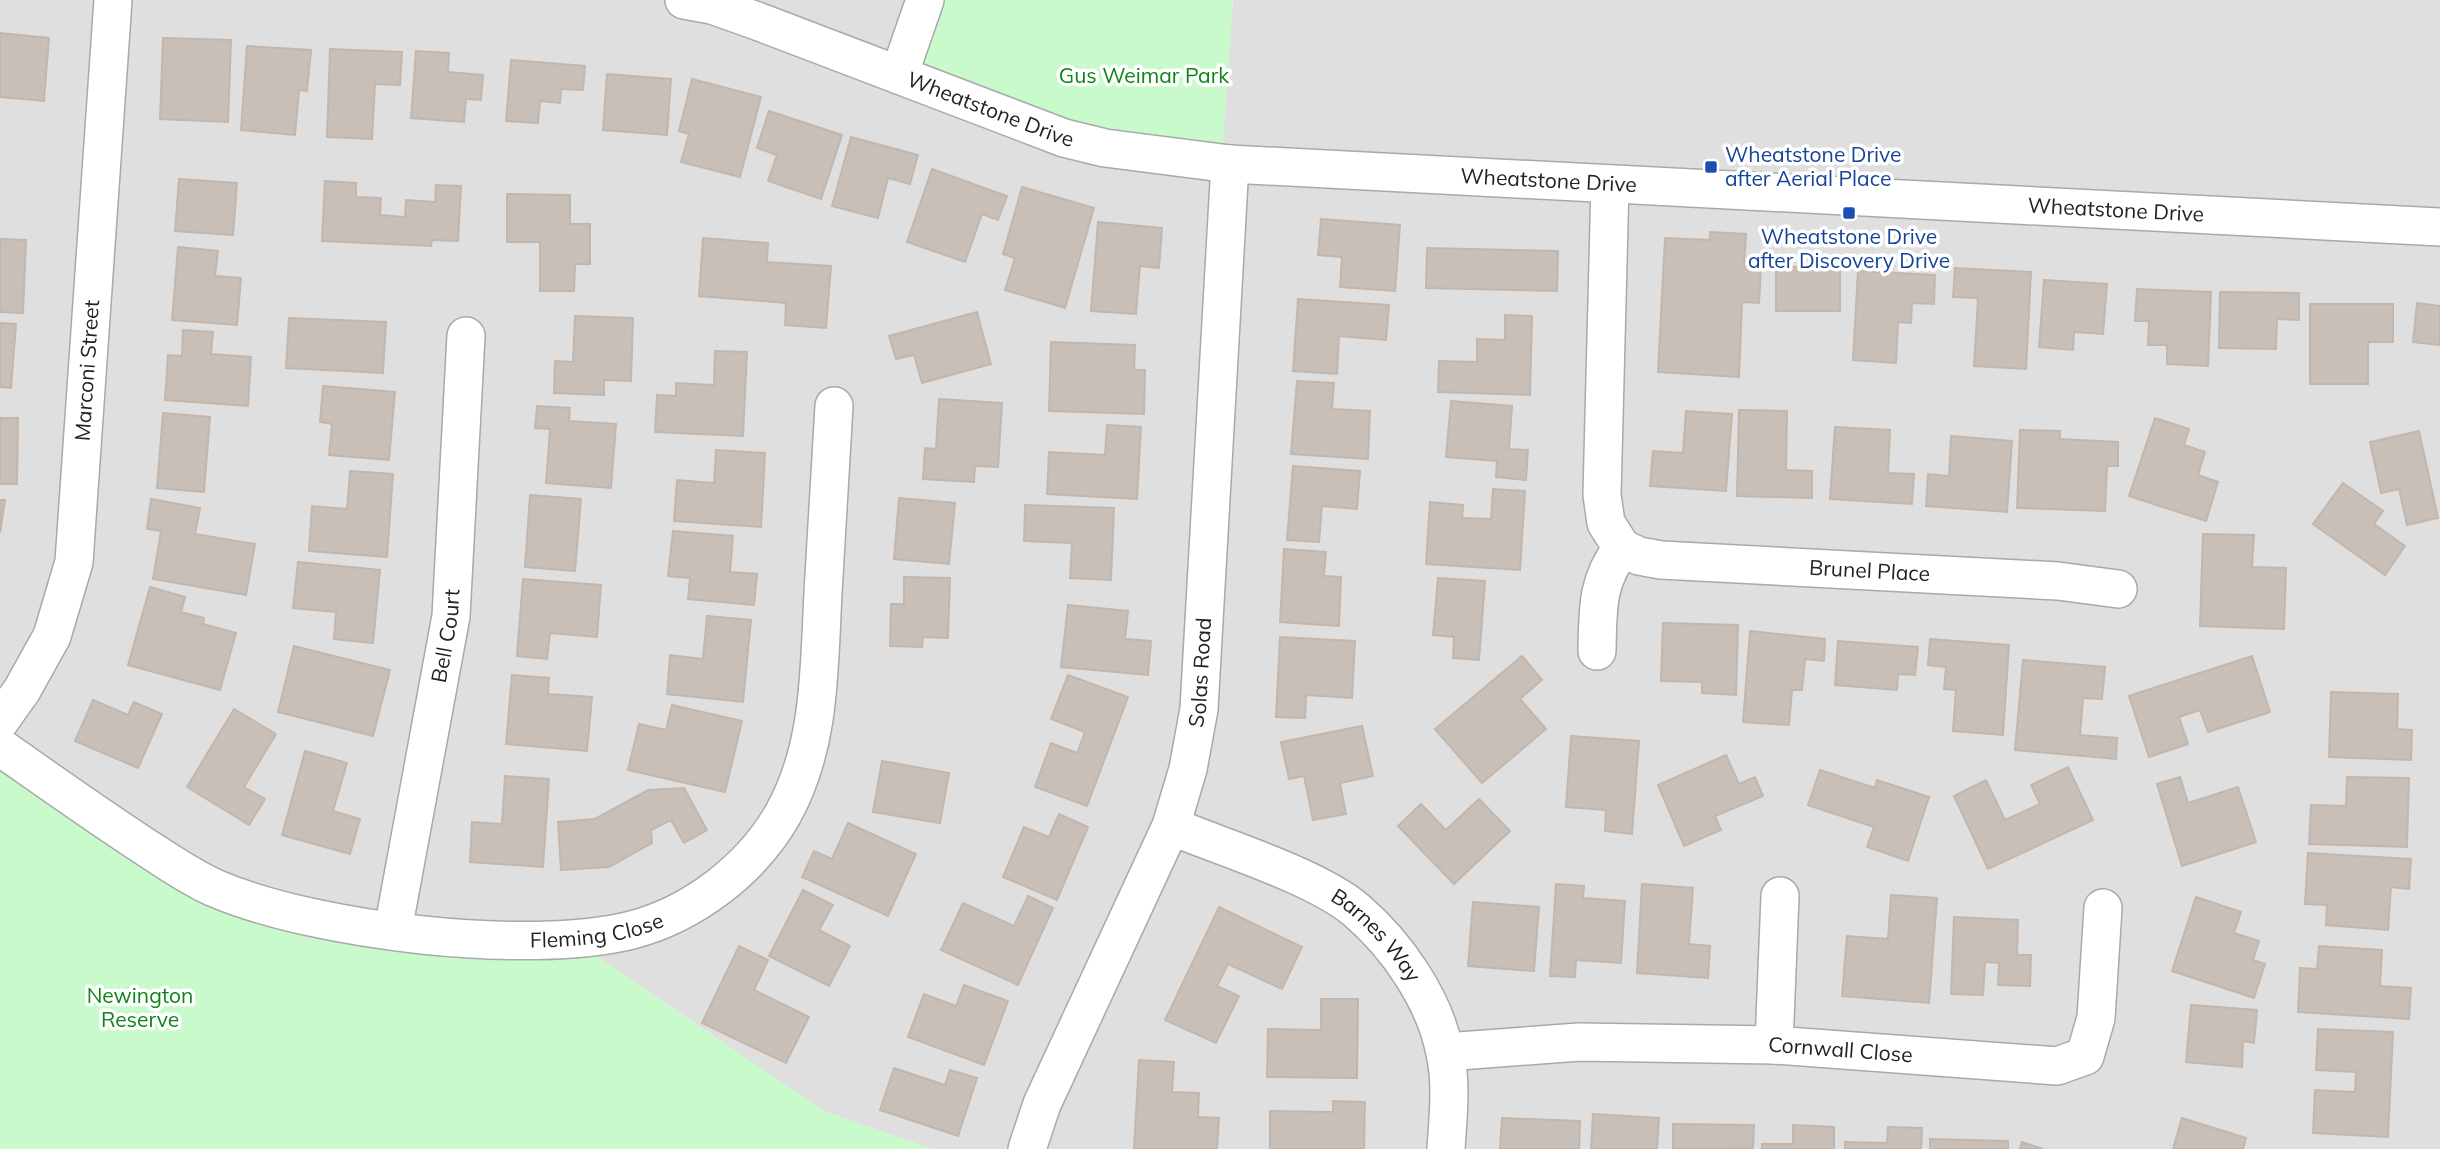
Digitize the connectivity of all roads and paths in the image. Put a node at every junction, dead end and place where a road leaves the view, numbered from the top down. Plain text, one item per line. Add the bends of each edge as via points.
1 (113, 0) edge
2 (684, 0) edge
3 (925, 0) edge
4 (899, 75) junction
5 (1230, 164) junction
6 (1610, 184) junction
7 (2440, 228) edge
8 (467, 336) dead end
9 (834, 406) dead end
10 (1622, 548) junction
11 (2118, 590) dead end
12 (1597, 651) dead end
13 (0, 721) edge
14 (0, 747) edge
15 (1171, 826) junction
16 (1780, 896) dead end
17 (2103, 908) dead end
18 (393, 930) junction
19 (1774, 1045) junction
20 (1445, 1052) junction
21 (1027, 1149) edge
22 (1446, 1149) edge

1 - 13 street, Marconi Street via 74,562 52,636
2 - 4 street, Wheatstone Drive via 735,13
3 - 4 street
4 - 5 street, Wheatstone Drive via 1064,138 1105,148
5 - 6 street, Wheatstone Drive
5 - 15 street, Solas Road via 1199,709
6 - 7 street, Wheatstone Drive
6 - 10 street via 1602,495 1606,523
8 - 18 street, Bell Court via 452,616
9 - 18 street, Fleming Close via 816,720 801,773 759,851 677,913 612,934 536,940
10 - 11 street, Brunel Place via 1661,560 2058,581
10 - 12 street via 1606,569 1599,599
14 - 18 street, Fleming Close via 118,829 216,889 321,920
15 - 20 street, Barnes Way via 1312,884 1355,909 1421,987
15 - 21 street, Solas Road via 1042,1104
16 - 19 street
17 - 19 street, Cornwall Close via 2095,1018 2085,1056 2057,1066
19 - 20 street, Cornwall Close via 1578,1042
20 - 22 street, Barnes Way via 1449,1089

